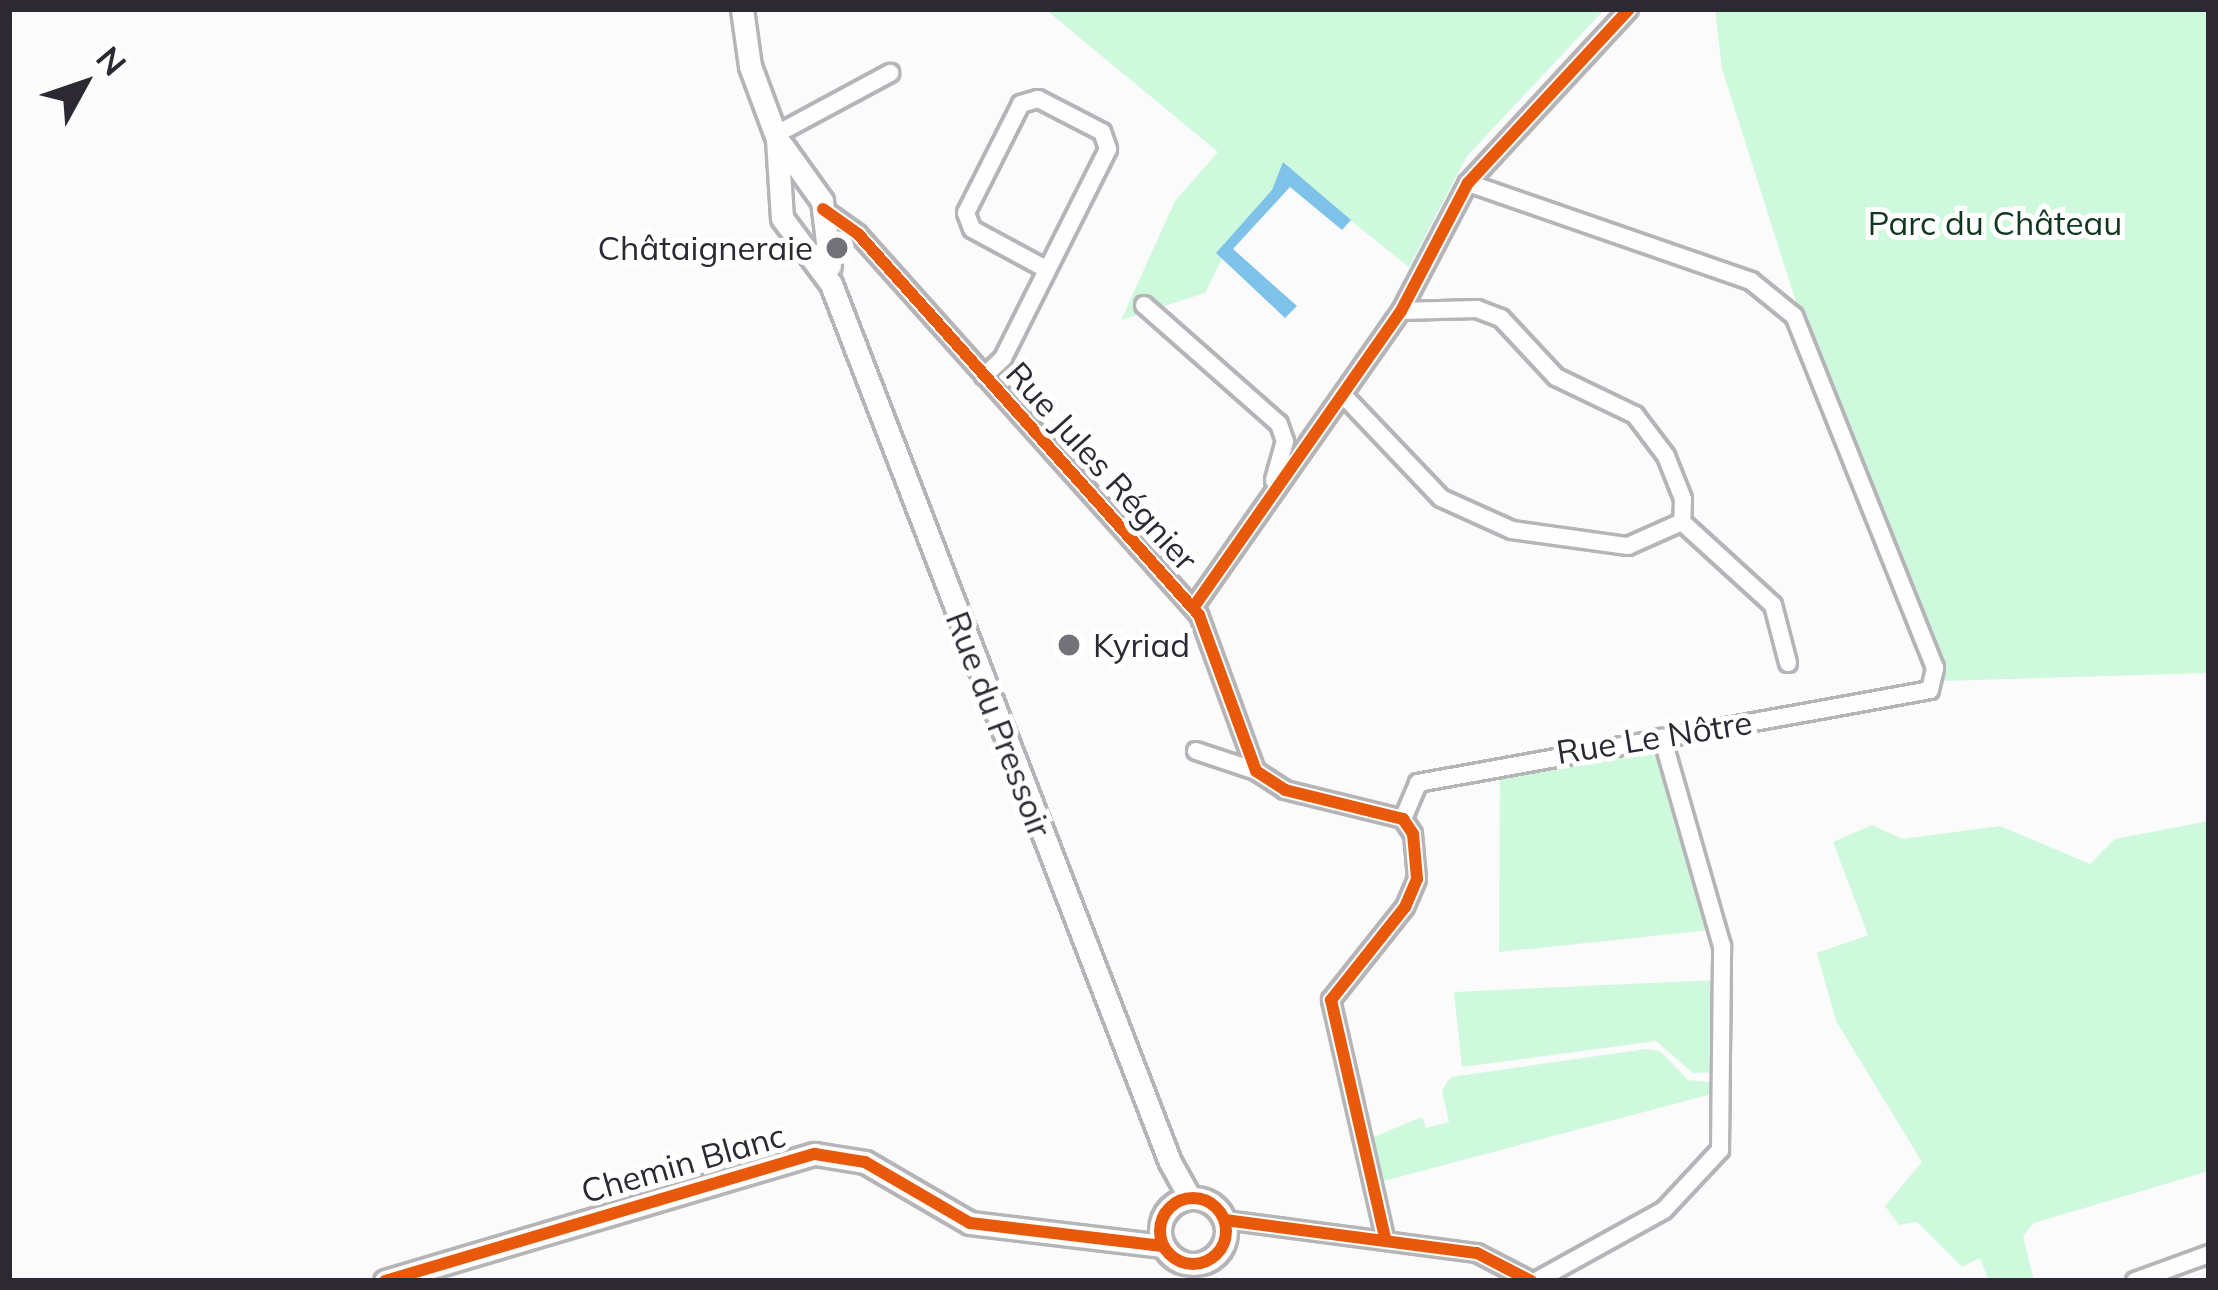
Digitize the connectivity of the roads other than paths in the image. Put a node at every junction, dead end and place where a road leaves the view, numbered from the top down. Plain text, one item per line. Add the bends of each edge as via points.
1 (742, 9) edge
2 (1629, 9) edge
3 (890, 73) dead end
4 (776, 137) junction
5 (1468, 183) junction
6 (796, 191) junction
7 (821, 215) junction
8 (796, 230) junction
9 (1046, 269) junction
10 (831, 284) junction
11 (1144, 305) dead end
12 (1401, 311) junction
13 (984, 376) junction
14 (1344, 396) junction
15 (1268, 499) junction
16 (1682, 522) junction
17 (1193, 608) junction
18 (1788, 663) dead end
19 (1662, 737) junction
20 (1196, 751) dead end
21 (1256, 771) junction
22 (1403, 819) junction
23 (1170, 1162) junction
24 (1190, 1198) junction
25 (1164, 1227) junction
26 (1226, 1228) junction
27 (1385, 1238) junction
28 (2209, 1254) edge
29 (1206, 1272) edge
30 (386, 1281) edge
31 (1533, 1281) edge
32 (2135, 1281) edge

1 - 4 street
2 - 5 street
3 - 4 street
4 - 6 street
5 - 12 street
5 - 19 street, Rue Le Nôtre via 1751,281 1794,316 1936,668 1930,690
6 - 7 street
6 - 8 street, Rue du Pressoir via 782,218
7 - 8 street
7 - 10 street, Rue du Pressoir
7 - 13 street, Rue Jules Régnier via 858,234
8 - 10 street, Rue du Pressoir
9 - 9 street via 1108,149 1102,132 1038,99 1021,104 966,213 972,229
9 - 13 street via 1003,358
10 - 23 street, Rue du Pressoir
11 - 15 street via 1280,424 1283,455
12 - 14 street
12 - 16 street via 1477,309 1501,318 1556,377 1635,416 1666,457 1683,499
13 - 17 street, Rue Jules Régnier
14 - 15 street
14 - 16 street via 1441,498 1512,530 1628,546
15 - 17 street
16 - 18 street via 1773,605
17 - 21 street, Rue Jules Régnier
19 - 22 street, Rue Le Nôtre via 1418,783
19 - 31 street via 1722,946 1720,1150 1664,1210
20 - 21 street
21 - 22 street via 1285,790
22 - 27 street via 1418,853 1417,878 1405,907 1331,1000
23 - 24 street, Rue du Pressoir
23 - 25 street, Rue du Pressoir
24 - 25 street
24 - 26 street via 1211,1203
25 - 29 street
25 - 30 street, Chemin Blanc via 1130,1242 970,1223 865,1162 815,1154
26 - 27 street
26 - 29 street
27 - 31 street via 1477,1253
28 - 32 street

